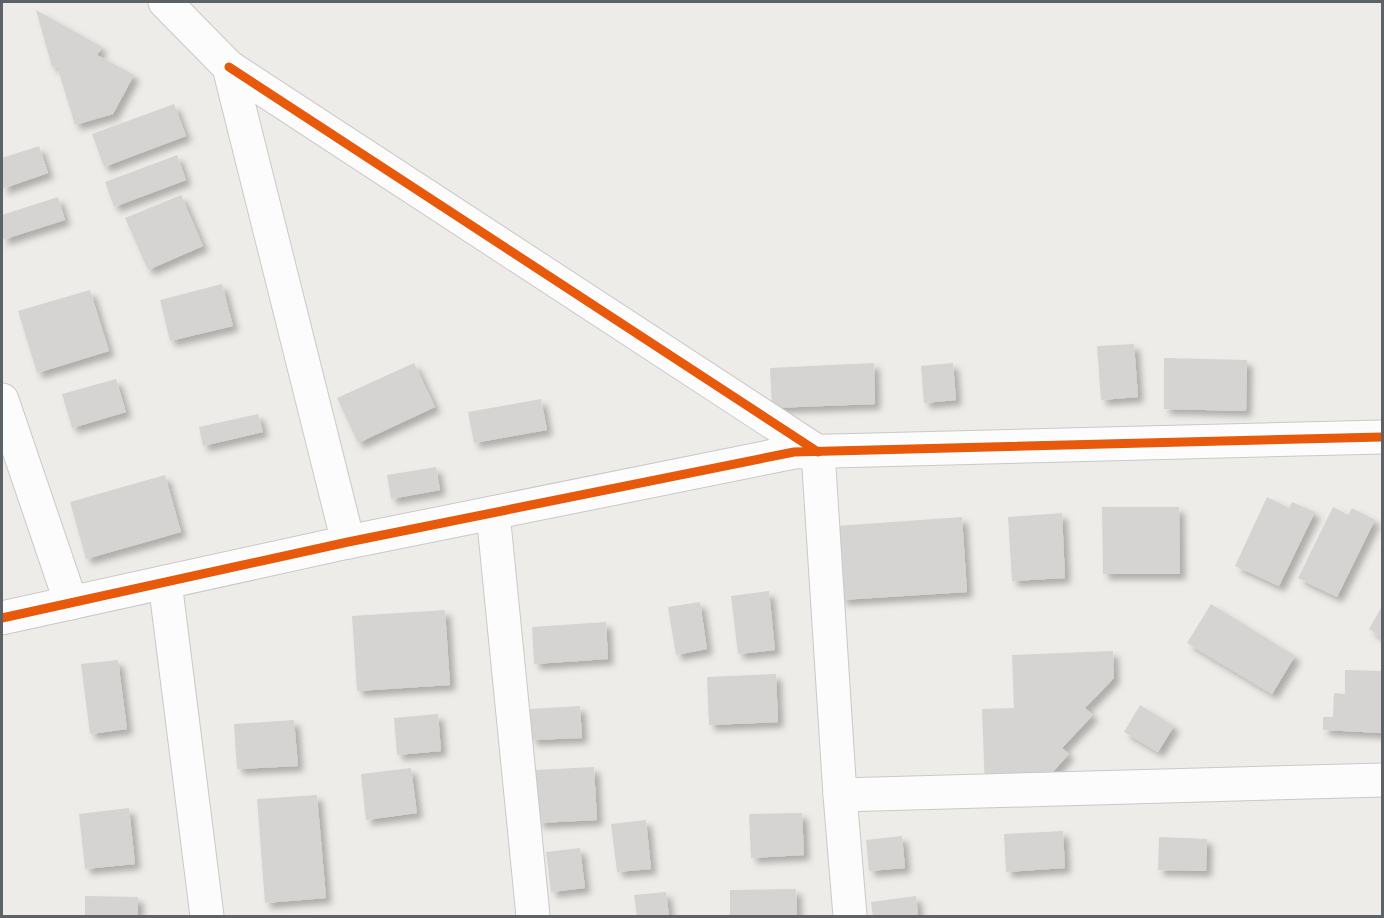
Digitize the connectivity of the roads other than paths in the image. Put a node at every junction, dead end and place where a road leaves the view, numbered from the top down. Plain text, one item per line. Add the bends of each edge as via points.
1 (165, 2) edge
2 (230, 67) junction
3 (2, 400) edge
4 (1383, 437) edge
5 (818, 452) junction
6 (493, 513) junction
7 (348, 542) junction
8 (165, 582) junction
9 (71, 603) junction
10 (2, 618) edge
11 (1383, 780) edge
12 (840, 795) junction
13 (207, 916) edge
14 (533, 916) edge
15 (850, 916) edge

1 - 2 street
2 - 5 street
2 - 7 street
3 - 9 street
4 - 5 street
5 - 6 street via 794,452
5 - 12 street
6 - 7 street
6 - 14 street
7 - 8 street
8 - 9 street
8 - 13 street
9 - 10 street
11 - 12 street
12 - 15 street

